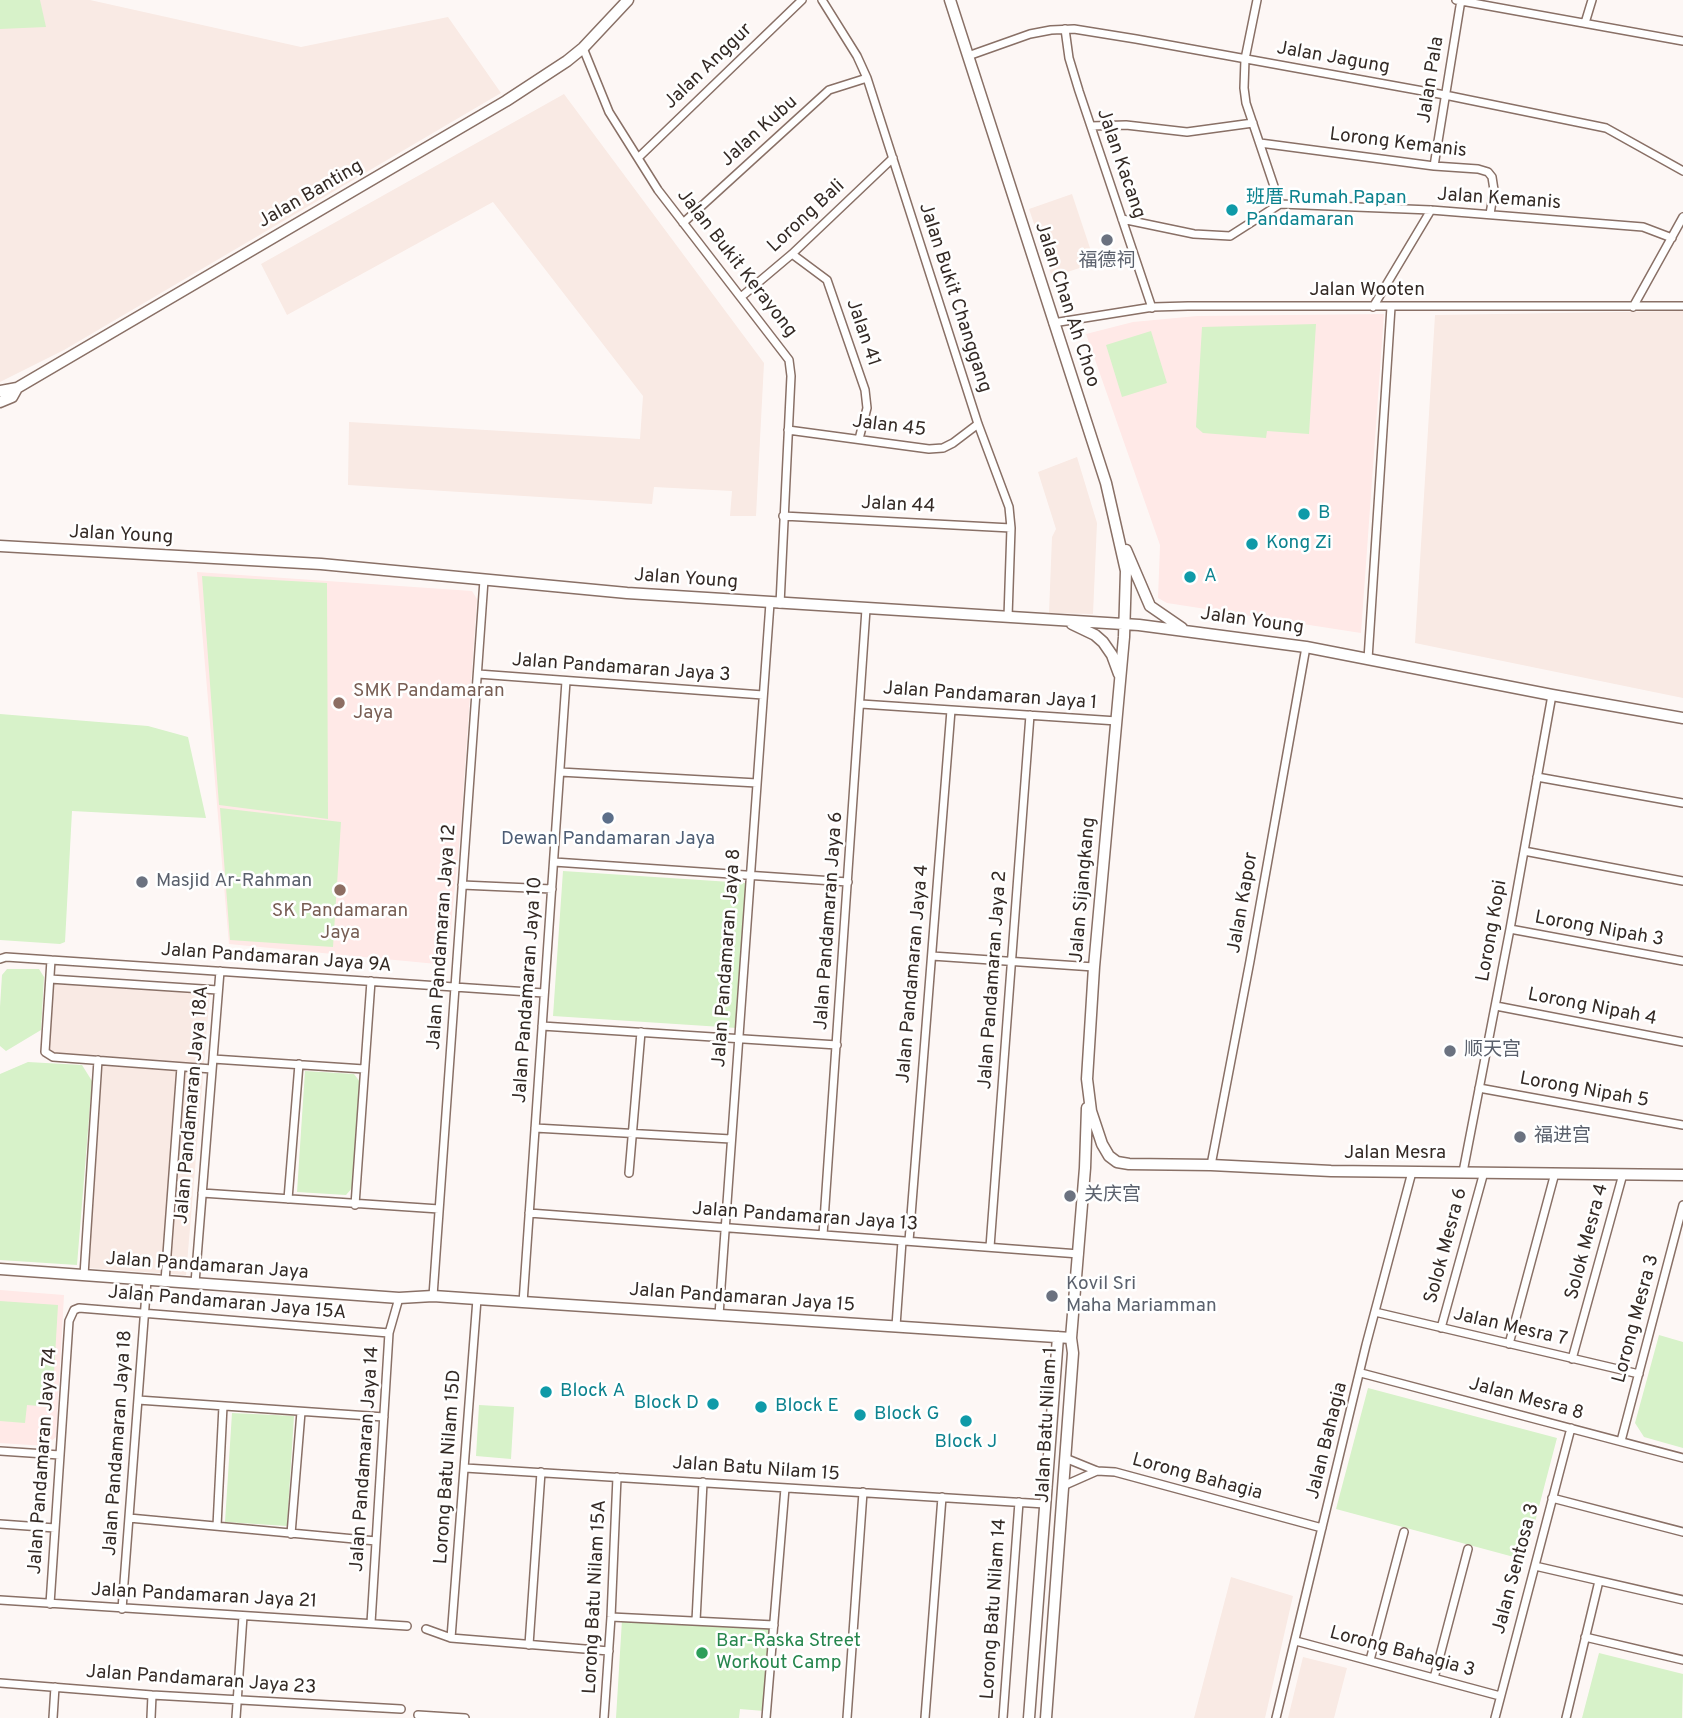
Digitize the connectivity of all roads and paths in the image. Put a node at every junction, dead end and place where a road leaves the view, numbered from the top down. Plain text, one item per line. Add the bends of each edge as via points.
1 (628, 0) edge
2 (802, 0) edge
3 (822, 0) edge
4 (950, 0) edge
5 (1257, 0) edge
6 (1459, 0) edge
7 (1592, 0) edge
8 (1585, 23) junction
9 (1065, 29) junction
10 (1683, 41) edge
11 (583, 48) junction
12 (968, 56) junction
13 (1245, 59) junction
14 (867, 78) junction
15 (1446, 95) junction
16 (1253, 123) junction
17 (1091, 126) junction
18 (1260, 143) junction
19 (639, 157) junction
20 (893, 158) junction
21 (1434, 166) junction
22 (1683, 171) edge
23 (1280, 204) junction
24 (1431, 210) junction
25 (1490, 215) junction
26 (1683, 217) edge
27 (1122, 219) junction
28 (683, 223) junction
29 (1672, 237) junction
30 (792, 254) junction
31 (741, 297) junction
32 (1683, 306) edge
33 (1373, 307) junction
34 (1391, 307) junction
35 (1633, 307) junction
36 (1152, 308) junction
37 (1053, 323) junction
38 (17, 388) junction
39 (0, 391) edge
40 (0, 402) edge
41 (978, 424) junction
42 (788, 430) junction
43 (859, 439) junction
44 (783, 516) junction
45 (1115, 522) junction
46 (1011, 528) junction
47 (0, 546) edge
48 (484, 580) junction
49 (775, 603) junction
50 (866, 609) junction
51 (1007, 617) junction
52 (1061, 620) junction
53 (1125, 624) junction
54 (1186, 631) junction
55 (1306, 647) junction
56 (1368, 659) junction
57 (478, 674) junction
58 (1121, 678) junction
59 (566, 681) junction
60 (763, 695) junction
61 (1552, 695) junction
62 (861, 704) junction
63 (951, 710) junction
64 (1030, 715) junction
65 (1683, 718) edge
66 (1117, 721) junction
67 (560, 772) junction
68 (1537, 776) junction
69 (757, 783) junction
70 (1683, 803) edge
71 (1524, 850) junction
72 (554, 862) junction
73 (750, 875) junction
74 (1683, 881) edge
75 (848, 882) junction
76 (462, 885) junction
77 (552, 889) junction
78 (1510, 929) junction
79 (932, 956) junction
80 (3, 958) edge
81 (51, 960) junction
82 (1683, 961) edge
83 (1012, 962) junction
84 (1094, 967) junction
85 (220, 971) junction
86 (50, 979) junction
87 (371, 981) junction
88 (455, 987) junction
89 (218, 990) junction
90 (544, 993) junction
91 (1496, 1006) junction
92 (542, 1026) junction
93 (641, 1032) junction
94 (738, 1039) junction
95 (1683, 1042) edge
96 (837, 1045) junction
97 (213, 1059) junction
98 (98, 1060) junction
99 (299, 1064) junction
100 (181, 1067) junction
101 (212, 1069) junction
102 (364, 1069) junction
103 (1479, 1088) junction
104 (1087, 1091) junction
105 (1683, 1125) edge
106 (535, 1128) junction
107 (632, 1134) junction
108 (731, 1139) junction
109 (1109, 1156) joint
110 (1211, 1165) junction
111 (629, 1172) dead end
112 (1412, 1172) junction
113 (1462, 1172) junction
114 (1484, 1172) junction
115 (1555, 1173) junction
116 (1623, 1174) junction
117 (1683, 1175) edge
118 (202, 1193) junction
119 (288, 1199) junction
120 (355, 1205) junction
121 (1683, 1205) edge
122 (439, 1209) junction
123 (529, 1213) junction
124 (725, 1228) junction
125 (823, 1235) junction
126 (905, 1241) junction
127 (990, 1247) junction
128 (1079, 1254) junction
129 (0, 1269) edge
130 (84, 1275) junction
131 (147, 1280) junction
132 (165, 1281) junction
133 (195, 1283) junction
134 (433, 1296) junction
135 (399, 1298) junction
136 (411, 1298) joint
137 (477, 1299) junction
138 (523, 1303) junction
139 (1375, 1312) junction
140 (145, 1314) junction
141 (719, 1315) junction
142 (69, 1321) joint
143 (896, 1326) junction
144 (1441, 1328) junction
145 (389, 1333) junction
146 (1058, 1337) junction
147 (1071, 1338) junction
148 (1509, 1344) junction
149 (1572, 1359) junction
150 (1360, 1373) junction
151 (1639, 1374) junction
152 (138, 1399) junction
153 (223, 1406) junction
154 (301, 1412) junction
155 (384, 1417) junction
156 (1571, 1428) junction
157 (1621, 1441) junction
158 (0, 1451) edge
159 (60, 1455) junction
160 (1065, 1458) junction
161 (1683, 1458) edge
162 (465, 1468) junction
163 (1097, 1471) junction
164 (541, 1472) junction
165 (617, 1477) junction
166 (703, 1482) junction
167 (1063, 1486) junction
168 (785, 1488) junction
169 (863, 1492) junction
170 (942, 1497) junction
171 (1552, 1498) junction
172 (1019, 1502) junction
173 (1045, 1504) junction
174 (129, 1518) junction
175 (0, 1524) edge
176 (217, 1526) junction
177 (55, 1528) junction
178 (1322, 1528) junction
179 (1404, 1532) dead end
180 (1683, 1532) edge
181 (292, 1534) junction
182 (376, 1541) junction
183 (1468, 1549) dead end
184 (1535, 1566) junction
185 (1599, 1581) junction
186 (0, 1600) edge
187 (1683, 1600) edge
188 (50, 1604) junction
189 (122, 1609) junction
190 (243, 1616) junction
191 (611, 1617) junction
192 (696, 1621) junction
193 (371, 1623) junction
194 (774, 1625) junction
195 (407, 1626) dead end
196 (426, 1629) dead end
197 (1586, 1637) junction
198 (452, 1639) junction
199 (1296, 1642) junction
200 (529, 1645) junction
201 (1033, 1650) junction
202 (609, 1651) junction
203 (1050, 1651) junction
204 (1370, 1660) junction
205 (1683, 1660) edge
206 (1434, 1678) junction
207 (0, 1683) edge
208 (55, 1687) junction
209 (152, 1695) junction
210 (1500, 1696) junction
211 (238, 1700) junction
212 (401, 1709) dead end
213 (418, 1715) dead end
214 (53, 1718) edge
215 (151, 1718) edge
216 (236, 1718) edge
217 (466, 1718) edge
218 (604, 1718) edge
219 (766, 1718) edge
220 (848, 1718) edge
221 (925, 1718) edge
222 (1003, 1718) edge
223 (1029, 1718) edge
224 (1045, 1718) edge
225 (1276, 1718) edge
226 (1495, 1718) edge
227 (1566, 1718) edge

1 - 11 main road, Jalan Banting
2 - 19 street, Jalan Anggur
3 - 14 street, Jalan Bukit Changgang
4 - 12 main road, Jalan Chan Ah Choo
5 - 13 street
6 - 8 street
6 - 15 street, Jalan Pala
7 - 8 street
8 - 10 street
9 - 12 street, Jalan Jagung via 1030,34
9 - 13 street, Jalan Jagung
9 - 17 street, Jalan Kacang via 1069,58
11 - 19 street, Jalan Bukit Kerayong via 609,112
11 - 38 main road, Jalan Banting via 506,101
12 - 37 main road, Jalan Chan Ah Choo
13 - 15 street, Jalan Jagung
13 - 16 street via 1244,88
14 - 20 street, Jalan Bukit Changgang
14 - 28 street, Jalan Kubu via 828,90
15 - 21 street, Jalan Pala
15 - 22 street, Jalan Jagung via 1606,128
16 - 17 street via 1186,132
16 - 18 street
17 - 27 street, Jalan Kacang
18 - 21 street, Lorong Kemanis
18 - 23 street
19 - 28 street, Jalan Bukit Kerayong
20 - 30 street, Lorong Bali
20 - 41 street, Jalan Bukit Changgang
21 - 25 street, Lorong Kemanis via 1488,172 1494,190
23 - 24 street, Jalan Kemanis
23 - 27 street via 1230,236 1194,234
24 - 25 street, Jalan Kemanis
24 - 33 street
25 - 29 street, Jalan Kemanis via 1643,227
26 - 29 street
27 - 36 street, Jalan Kacang
28 - 31 street, Jalan Bukit Kerayong
29 - 35 street
30 - 31 street, Lorong Bali
30 - 43 street, Jalan 41 via 827,280 865,390 867,408
31 - 42 street, Jalan Bukit Kerayong via 789,360
32 - 35 street, Jalan Wooten
33 - 34 street, Jalan Wooten
33 - 36 street, Jalan Wooten
34 - 35 street, Jalan Wooten
34 - 56 street
36 - 37 street, Jalan Wooten
37 - 45 main road, Jalan Chan Ah Choo
38 - 39 main road
38 - 40 main road, Jalan Banting via 12,397
41 - 43 street, Jalan 45 via 943,448
41 - 46 street, Jalan Bukit Changgang via 1009,507
42 - 43 street, Jalan 45
42 - 44 street, Jalan Bukit Kerayong
44 - 46 street, Jalan 44
44 - 49 street, Jalan Bukit Kerayong
45 - 53 main road, Jalan Chan Ah Choo via 1126,571
45 - 54 main road via 1150,606
46 - 51 street, Jalan Bukit Changgang
47 - 48 main road, Jalan Young via 321,564
48 - 49 main road, Jalan Young
48 - 57 street, Jalan Pandamaran Jaya 12
49 - 50 main road, Jalan Young
49 - 60 street, Jalan Pandamaran Jaya 8
50 - 51 main road, Jalan Young
50 - 62 street, Jalan Pandamaran Jaya 6
51 - 52 main road, Jalan Young
52 - 53 main road, Jalan Young
52 - 58 main road via 1103,642
53 - 54 main road, Jalan Young
53 - 58 main road, Jalan Sijangkang
54 - 55 main road, Jalan Young
55 - 56 main road, Jalan Young
55 - 110 street, Jalan Kapor
56 - 61 main road, Jalan Young
57 - 59 street, Jalan Pandamaran Jaya 3
57 - 76 street, Jalan Pandamaran Jaya 12
58 - 66 main road, Jalan Sijangkang
59 - 60 street, Jalan Pandamaran Jaya 3
59 - 67 street, Jalan Pandamaran Jaya 10
60 - 69 street, Jalan Pandamaran Jaya 8
61 - 65 main road, Jalan Young
61 - 68 street, Lorong Kopi
62 - 63 street, Jalan Pandamaran Jaya 1
62 - 75 street, Jalan Pandamaran Jaya 6
63 - 64 street, Jalan Pandamaran Jaya 1
63 - 79 street, Jalan Pandamaran Jaya 4
64 - 66 street, Jalan Pandamaran Jaya 1
64 - 83 street, Jalan Pandamaran Jaya 2
66 - 84 main road, Jalan Sijangkang
67 - 69 street
67 - 72 street, Jalan Pandamaran Jaya 10
68 - 70 street
68 - 71 street, Lorong Kopi
69 - 73 street, Jalan Pandamaran Jaya 8
71 - 74 street
71 - 78 street, Lorong Kopi
72 - 73 street
72 - 77 street, Jalan Pandamaran Jaya 10
73 - 75 street
73 - 94 street, Jalan Pandamaran Jaya 8
75 - 96 street, Jalan Pandamaran Jaya 6
76 - 77 street
76 - 88 street, Jalan Pandamaran Jaya 12
77 - 90 street, Jalan Pandamaran Jaya 10
78 - 82 street, Lorong Nipah 3
78 - 91 street, Lorong Kopi
79 - 83 street
79 - 126 street, Jalan Pandamaran Jaya 4
80 - 81 street, Jalan Pandamaran Jaya 9A
81 - 85 street, Jalan Pandamaran Jaya 9A
81 - 86 street
83 - 84 street
83 - 127 street, Jalan Pandamaran Jaya 2
84 - 104 main road, Jalan Sijangkang
85 - 87 street, Jalan Pandamaran Jaya 9A
85 - 89 street, Jalan Pandamaran Jaya 18A
86 - 89 street
86 - 98 street via 45,1052 53,1057
87 - 88 street, Jalan Pandamaran Jaya 9A
87 - 102 street
88 - 90 street, Jalan Pandamaran Jaya 9A
88 - 122 street, Jalan Pandamaran Jaya 12
89 - 97 street, Jalan Pandamaran Jaya 18A
90 - 92 street, Jalan Pandamaran Jaya 10
91 - 95 street, Lorong Nipah 4
91 - 103 street, Lorong Kopi
92 - 93 street
92 - 106 street, Jalan Pandamaran Jaya 10
93 - 94 street
93 - 107 street
94 - 96 street
94 - 108 street, Jalan Pandamaran Jaya 8
96 - 125 street, Jalan Pandamaran Jaya 6
97 - 99 street
97 - 101 street, Jalan Pandamaran Jaya 18A
98 - 100 street
98 - 130 street
99 - 102 street
99 - 119 street
100 - 101 street
100 - 132 street
101 - 118 street, Jalan Pandamaran Jaya 18A
102 - 120 street
103 - 105 street, Lorong Nipah 5
103 - 113 street, Lorong Kopi
104 - 109 main road, Jalan Sijangkang
104 - 128 main road, Jalan Batu Nilam 1
106 - 107 street
106 - 123 street, Jalan Pandamaran Jaya 10
107 - 108 street
107 - 111 street
108 - 124 street, Jalan Pandamaran Jaya 8
109 - 110 main road, Jalan Mesra via 1129,1164
110 - 112 main road, Jalan Mesra
112 - 113 main road, Jalan Mesra
112 - 139 street, Jalan Bahagia
113 - 114 main road, Jalan Mesra
114 - 115 main road, Jalan Mesra
114 - 144 street, Solok Mesra 6
115 - 116 main road, Jalan Mesra
115 - 148 street
116 - 117 main road, Jalan Mesra
116 - 149 street, Solok Mesra 4
118 - 119 street
118 - 133 street, Jalan Pandamaran Jaya 18A
119 - 120 street
120 - 122 street
121 - 151 street, Lorong Mesra 3
122 - 134 street, Jalan Pandamaran Jaya 12
123 - 124 street, Jalan Pandamaran Jaya 13
123 - 138 street, Jalan Pandamaran Jaya 10
124 - 125 street, Jalan Pandamaran Jaya 13
124 - 141 street, Jalan Pandamaran Jaya 8
125 - 126 street, Jalan Pandamaran Jaya 13
126 - 127 street, Jalan Pandamaran Jaya 13
126 - 143 street, Jalan Pandamaran Jaya 4
127 - 128 street, Jalan Pandamaran Jaya 13
128 - 147 main road, Jalan Batu Nilam 1
129 - 130 main road, Jalan Pandamaran Jaya
130 - 131 main road, Jalan Pandamaran Jaya
131 - 132 main road, Jalan Pandamaran Jaya
131 - 140 street, Jalan Pandamaran Jaya 18
132 - 133 main road, Jalan Pandamaran Jaya
133 - 135 main road, Jalan Pandamaran Jaya
134 - 136 main road, Jalan Pandamaran Jaya 15
134 - 137 main road, Jalan Pandamaran Jaya 15
135 - 136 main road, Jalan Pandamaran Jaya
135 - 145 street, Jalan Pandamaran Jaya 14
137 - 138 main road, Jalan Pandamaran Jaya 15
137 - 162 street, Lorong Batu Nilam 15D
138 - 141 main road, Jalan Pandamaran Jaya 15
139 - 144 street, Jalan Mesra 7
139 - 150 street, Jalan Bahagia
140 - 142 street, Jalan Pandamaran Jaya 15A via 79,1308
140 - 145 street, Jalan Pandamaran Jaya 15A
140 - 152 street, Jalan Pandamaran Jaya 18
141 - 143 main road, Jalan Pandamaran Jaya 15
142 - 159 street, Jalan Pandamaran Jaya 74
143 - 146 main road, Jalan Pandamaran Jaya 15
144 - 148 street, Jalan Mesra 7
145 - 155 street, Jalan Pandamaran Jaya 14
146 - 147 main road, Jalan Pandamaran Jaya 15
146 - 173 main road, Jalan Batu Nilam 1
147 - 160 main road, Jalan Batu Nilam 1
148 - 149 street, Jalan Mesra 7
149 - 151 street, Jalan Mesra 7
150 - 156 street, Jalan Mesra 8
150 - 178 street, Jalan Bahagia
151 - 157 street, Lorong Mesra 3
152 - 153 street
152 - 174 street, Jalan Pandamaran Jaya 18
153 - 154 street
153 - 176 street
154 - 155 street
154 - 181 street
155 - 182 street, Jalan Pandamaran Jaya 14
156 - 157 street, Jalan Mesra 8
156 - 171 street, Jalan Sentosa 3
157 - 161 street, Jalan Mesra 8
158 - 159 street
159 - 177 street, Jalan Pandamaran Jaya 74
160 - 163 street, Lorong Bahagia
160 - 167 main road, Jalan Batu Nilam 1
162 - 164 street, Jalan Batu Nilam 15
162 - 198 street, Lorong Batu Nilam 15D
163 - 167 street
163 - 178 street, Lorong Bahagia
164 - 165 street, Jalan Batu Nilam 15
164 - 200 street
165 - 166 street, Jalan Batu Nilam 15
165 - 191 street, Lorong Batu Nilam 15A
166 - 168 street, Jalan Batu Nilam 15
166 - 192 street
167 - 203 main road, Jalan Batu Nilam 1
168 - 169 street, Jalan Batu Nilam 15
168 - 194 street
169 - 170 street, Jalan Batu Nilam 15
169 - 220 street
170 - 172 street, Jalan Batu Nilam 15
170 - 221 street
171 - 180 street
171 - 184 street, Jalan Sentosa 3
172 - 173 street, Jalan Batu Nilam 15
172 - 222 street, Lorong Batu Nilam 14
173 - 201 main road, Jalan Batu Nilam 1
174 - 176 street
174 - 189 street, Jalan Pandamaran Jaya 18
175 - 177 street
176 - 181 street
177 - 188 street, Jalan Pandamaran Jaya 74
178 - 199 street, Jalan Bahagia
179 - 204 street
181 - 182 street
182 - 193 street, Jalan Pandamaran Jaya 14
183 - 206 street
184 - 185 street
184 - 210 street, Jalan Sentosa 3
185 - 187 street
185 - 197 street
186 - 188 street, Jalan Pandamaran Jaya 21
188 - 189 street, Jalan Pandamaran Jaya 21
189 - 190 street, Jalan Pandamaran Jaya 21
190 - 193 street, Jalan Pandamaran Jaya 21
190 - 211 street
191 - 192 street
191 - 202 street, Lorong Batu Nilam 15A
192 - 194 street
193 - 195 street, Jalan Pandamaran Jaya 21
194 - 219 street
196 - 198 street
197 - 205 street
197 - 227 street
198 - 200 street
199 - 204 street, Lorong Bahagia 3
199 - 225 street, Jalan Bahagia
200 - 202 street
201 - 203 main road
201 - 223 main road, Jalan Batu Nilam 1
202 - 218 street, Lorong Batu Nilam 15A
203 - 224 main road, Jalan Batu Nilam 1
204 - 206 street, Lorong Bahagia 3
206 - 210 street, Lorong Bahagia 3
207 - 208 street, Jalan Pandamaran Jaya 23
208 - 209 street, Jalan Pandamaran Jaya 23
208 - 214 street
209 - 211 street, Jalan Pandamaran Jaya 23
209 - 215 street
210 - 226 street, Jalan Sentosa 3
211 - 212 street, Jalan Pandamaran Jaya 23
211 - 216 street
213 - 217 street

